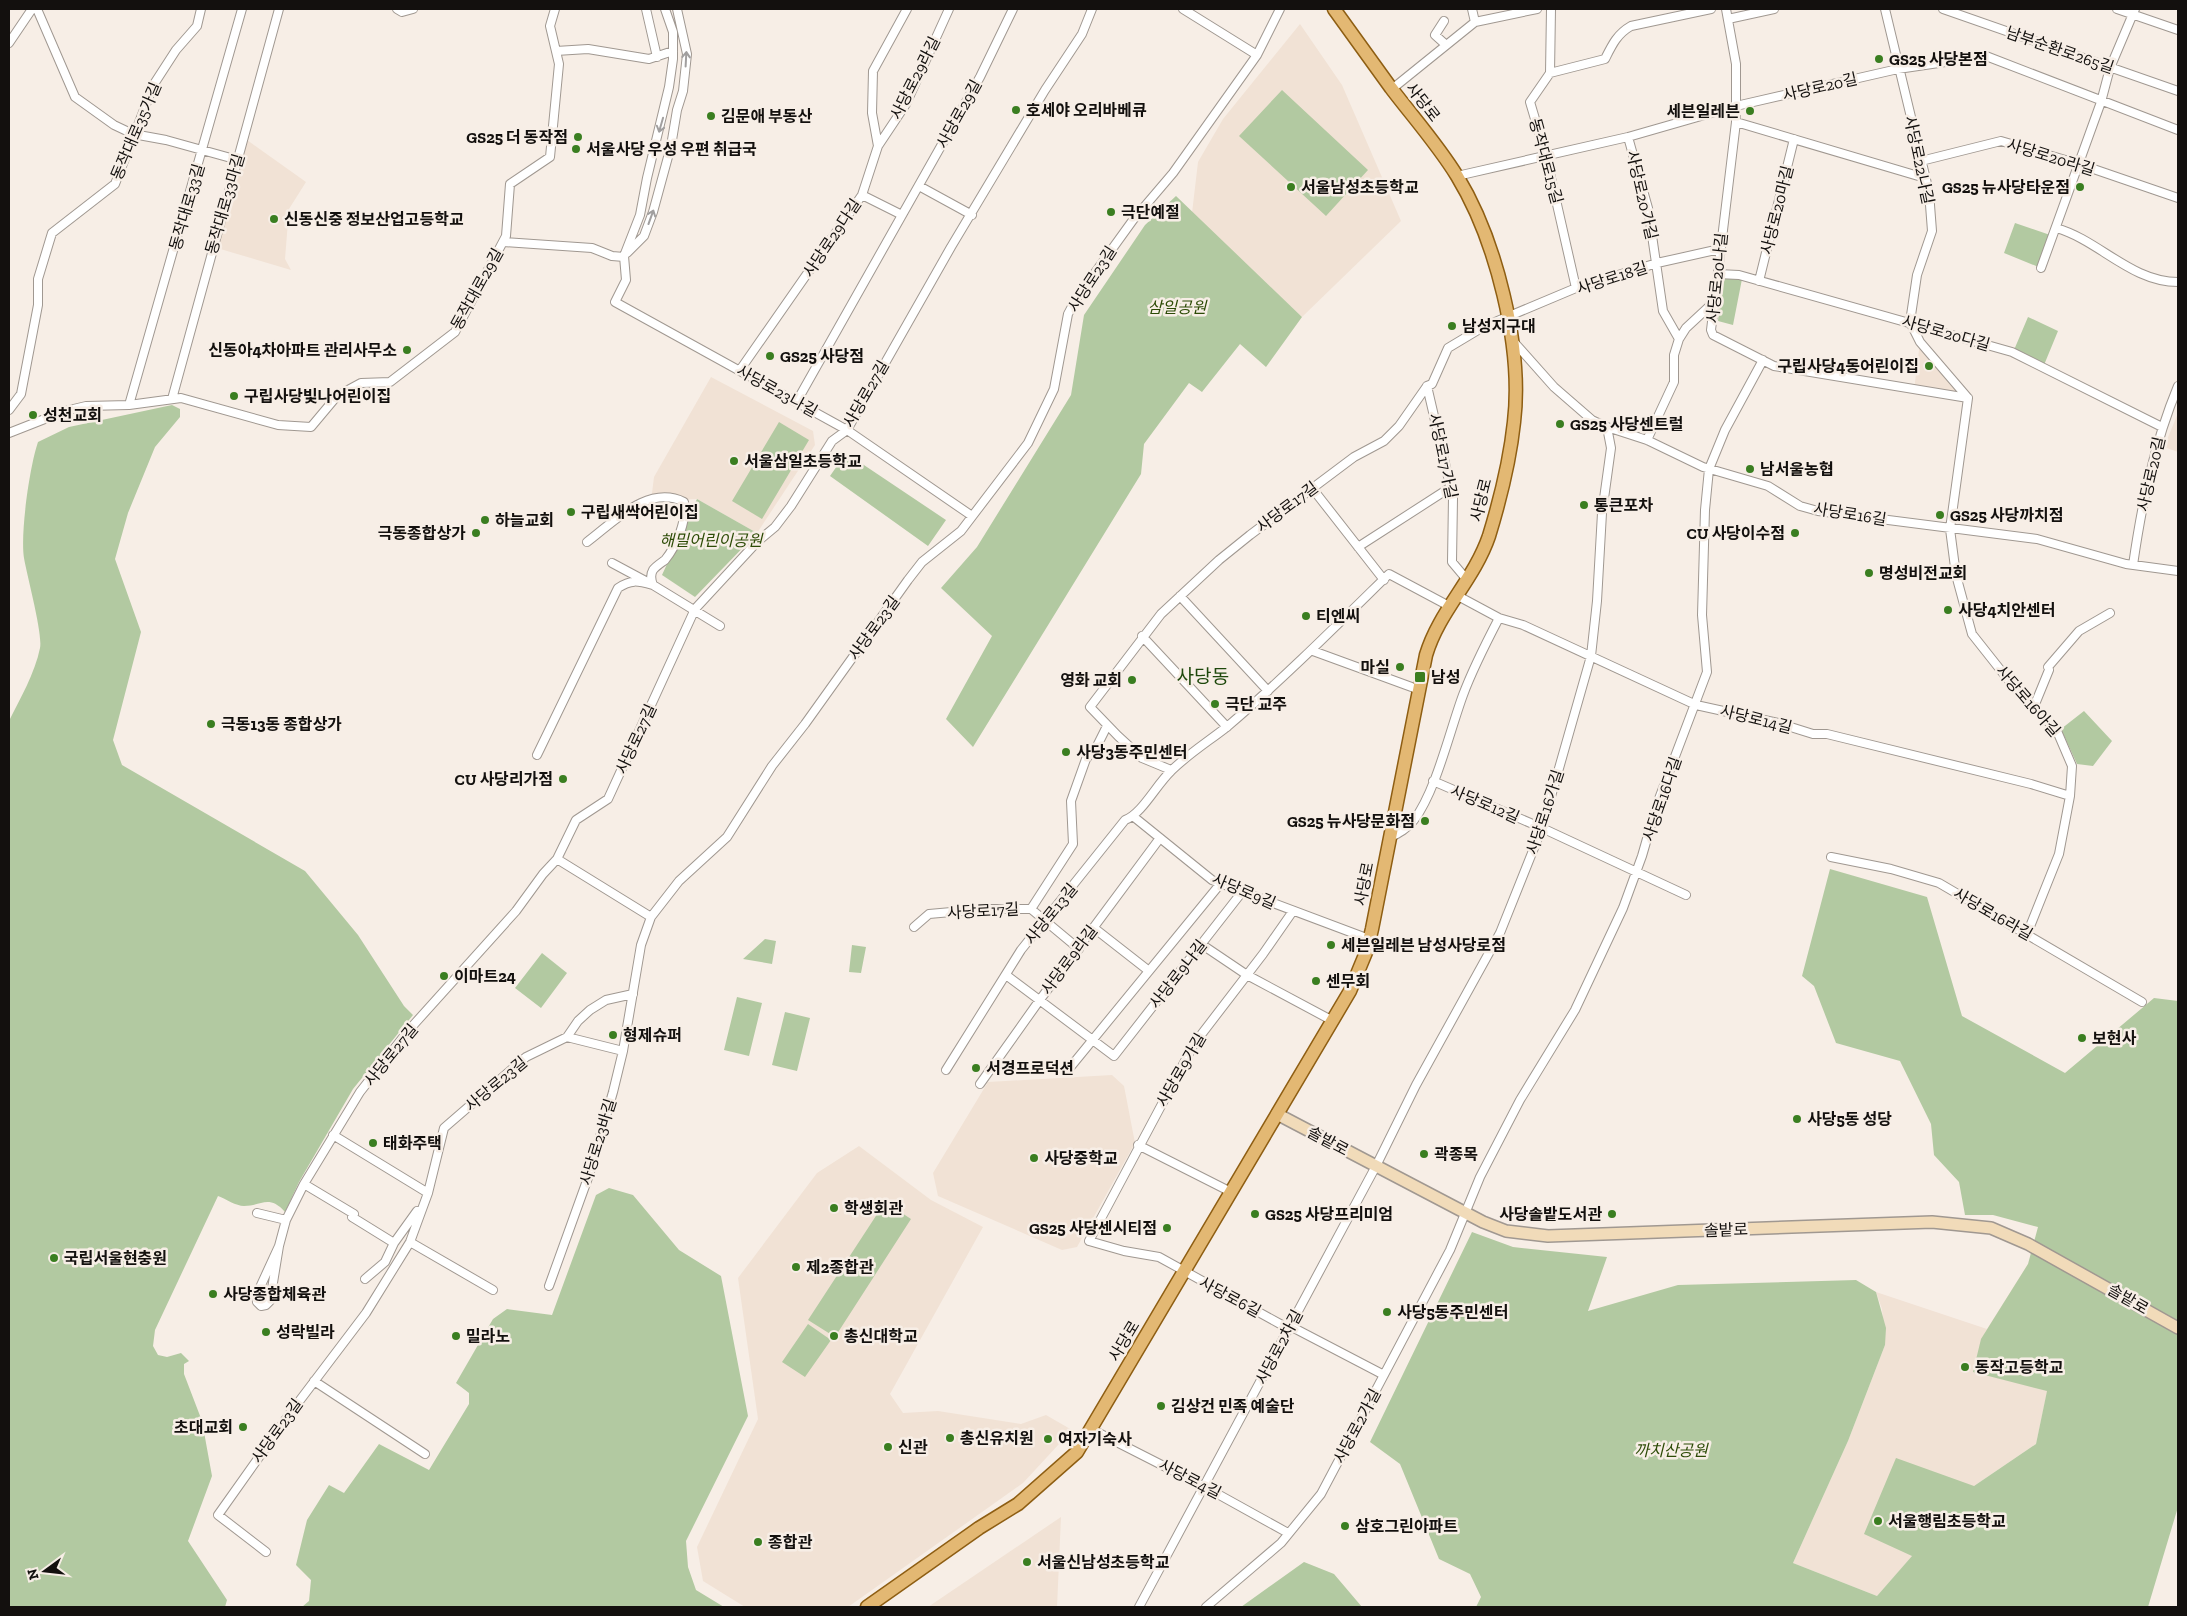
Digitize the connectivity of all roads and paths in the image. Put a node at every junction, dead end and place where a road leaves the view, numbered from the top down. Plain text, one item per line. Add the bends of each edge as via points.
1 (32, 9) edge
2 (37, 9) edge
3 (202, 9) edge
4 (242, 9) edge
5 (279, 9) edge
6 (398, 9) edge
7 (413, 9) edge
8 (555, 9) edge
9 (646, 9) edge
10 (670, 9) edge
11 (907, 9) edge
12 (949, 9) edge
13 (1012, 9) edge
14 (1092, 9) edge
15 (1183, 9) edge
16 (1280, 9) edge
17 (1334, 9) edge
18 (1472, 9) edge
19 (1536, 9) edge
20 (1551, 9) edge
21 (1711, 9) edge
22 (1726, 9) edge
23 (1774, 9) edge
24 (1885, 9) edge
25 (1943, 9) edge
26 (2117, 9) edge
27 (2134, 11) edge
28 (1728, 19) junction
29 (1444, 21) dead end
30 (1475, 22) junction
31 (2178, 30) edge
32 (9, 43) edge
33 (1444, 44) junction
34 (556, 51) junction
35 (673, 51) junction
36 (1258, 55) junction
37 (657, 57) junction
38 (2110, 68) junction
39 (1898, 69) junction
40 (1550, 73) junction
41 (1392, 88) junction
42 (2178, 92) edge
43 (2101, 102) junction
44 (1736, 106) junction
45 (1736, 122) junction
46 (2178, 130) edge
47 (133, 134) junction
48 (1628, 137) junction
49 (1794, 139) junction
50 (878, 146) junction
51 (203, 151) junction
52 (1546, 156) junction
53 (238, 160) junction
54 (1921, 161) junction
55 (2079, 164) junction
56 (1457, 176) junction
57 (1926, 178) junction
58 (918, 186) junction
59 (862, 195) junction
60 (2178, 198) edge
61 (902, 215) junction
62 (972, 215) junction
63 (2056, 228) junction
64 (503, 242) junction
65 (1720, 249) junction
66 (624, 257) junction
67 (1657, 263) junction
68 (2041, 268) dead end
69 (1718, 274) junction
70 (1759, 281) junction
71 (2178, 282) edge
72 (1576, 288) junction
73 (1714, 302) junction
74 (1507, 318) junction
75 (1910, 322) junction
76 (1510, 337) junction
77 (1679, 339) junction
78 (1763, 360) junction
79 (740, 370) junction
80 (1428, 386) junction
81 (2178, 386) edge
82 (1968, 398) junction
83 (172, 399) junction
84 (797, 401) junction
85 (129, 405) junction
86 (9, 410) edge
87 (1607, 427) junction
88 (2162, 427) junction
89 (847, 430) junction
90 (9, 433) edge
91 (1647, 440) junction
92 (1709, 469) junction
93 (1451, 487) junction
94 (1312, 488) junction
95 (972, 516) junction
96 (1950, 529) junction
97 (587, 542) dead end
98 (1358, 547) junction
99 (612, 563) dead end
100 (2133, 565) junction
101 (2178, 572) edge
102 (1384, 580) junction
103 (1468, 581) junction
104 (654, 585) junction
105 (1180, 596) junction
106 (1458, 596) junction
107 (1449, 606) junction
108 (695, 609) junction
109 (2110, 613) dead end
110 (1499, 618) junction
111 (720, 626) dead end
112 (1142, 636) junction
113 (1313, 651) junction
114 (1591, 656) junction
115 (1417, 689) junction
116 (1268, 691) junction
117 (1696, 705) junction
118 (2033, 708) junction
119 (1108, 726) junction
120 (1227, 726) junction
121 (537, 755) dead end
122 (1171, 770) junction
123 (1433, 781) junction
124 (2070, 796) junction
125 (1134, 817) junction
126 (1542, 828) junction
127 (1160, 838) junction
128 (1389, 838) junction
129 (1831, 857) dead end
130 (557, 859) junction
131 (1636, 872) junction
132 (1221, 883) junction
133 (1242, 892) junction
134 (1686, 895) dead end
135 (1031, 909) junction
136 (1293, 911) junction
137 (651, 917) junction
138 (1044, 921) junction
139 (914, 927) dead end
140 (1094, 928) junction
141 (2027, 934) junction
142 (1369, 939) junction
143 (1201, 944) junction
144 (1079, 949) junction
145 (1149, 971) junction
146 (1006, 975) junction
147 (1247, 975) junction
148 (633, 994) junction
149 (1039, 1001) junction
150 (2142, 1002) dead end
151 (1332, 1021) junction
152 (567, 1037) junction
153 (1093, 1039) junction
154 (623, 1051) junction
155 (946, 1070) dead end
156 (1068, 1070) dead end
157 (980, 1084) dead end
158 (1277, 1114) junction
159 (333, 1135) junction
160 (1138, 1145) junction
161 (1376, 1166) junction
162 (304, 1184) junction
163 (1231, 1192) junction
164 (428, 1194) junction
165 (424, 1203) junction
166 (257, 1213) dead end
167 (1466, 1213) junction
168 (286, 1220) junction
169 (1089, 1241) joint
170 (410, 1242) junction
171 (394, 1243) junction
172 (279, 1246) junction
173 (1184, 1272) junction
174 (365, 1279) dead end
175 (549, 1286) dead end
176 (493, 1290) dead end
177 (1290, 1326) junction
178 (2178, 1328) edge
179 (1384, 1375) junction
180 (314, 1381) junction
181 (1091, 1429) junction
182 (425, 1454) dead end
183 (1205, 1487) junction
184 (1288, 1532) junction
185 (266, 1552) dead end
186 (867, 1607) edge
187 (1139, 1607) edge
188 (1206, 1607) edge

1 - 32 street
2 - 47 street via 75,97 114,125
3 - 47 street, 동작대로35가길 via 197,26 176,50 154,84
4 - 51 street, 동작대로33길
5 - 53 street, 동작대로33마길
6 - 7 street via 402,12
8 - 34 street, 동작대로29길 via 550,26
9 - 37 street
10 - 35 street, 사당로23나길
66 -> 10 street, 사당로23나길 via 644,236 671,146 683,90 687,54
11 - 50 street, 사당로29다길 via 873,71 872,113
12 - 50 street, 사당로29라길 via 906,104
13 - 58 street, 사당로29길 via 980,77
14 - 62 street, 사당로27길 via 1082,34 1045,90
15 - 36 street
16 - 36 street, 사당로23길
17 - 41 main road, 사당로
18 - 30 street
19 - 30 street
20 - 40 street
21 - 40 street via 1631,26 1622,31 1605,58
22 - 28 street, 사당로20나길
23 - 28 street
24 - 39 street, 사당로22나길
25 - 38 street, 남부순환로265길
26 - 27 street
27 - 31 street
27 - 38 street
28 - 44 street, 사당로20나길 via 1736,64
29 - 33 street via 1435,35
30 - 33 street
33 - 41 street
34 - 37 street via 588,49 650,59
34 - 64 street, 동작대로29길 via 560,64 550,157 510,184
35 - 37 street
35 -> 66 street, 사당로23나길 via 664,113 640,215
36 - 95 street, 사당로23길 via 1076,299 1068,314 1054,389 1028,443
38 - 42 street, 남부순환로265길
38 - 43 street
39 - 43 street, 사당로20길 via 1986,56
39 - 44 street, 사당로20길
39 - 54 street, 사당로22나길
40 - 52 street, 동작대로15길 via 1530,102
41 - 56 main road, 사당로
43 - 46 street, 사당로20길
43 - 55 street
44 - 45 street, 사당로20나길
44 - 48 street, 사당로20길
45 - 49 street
45 - 65 street, 사당로20나길
47 - 51 street
47 - 86 street, 동작대로35가길 via 114,184 52,233 38,278 38,305 21,394
48 - 52 street, 사당로20길
48 - 67 street, 사당로20가길 via 1648,208
49 - 57 street
49 - 70 street, 사당로20마길
50 - 59 street, 사당로29다길
51 - 53 street
51 - 85 street, 동작대로33길
52 - 56 street, 사당로20길
52 - 72 street, 동작대로15길
53 - 83 street, 동작대로33마길
54 - 55 street, 사당로20라길 via 2001,141
54 - 57 street, 사당로22나길
55 - 60 street, 사당로20라길
55 - 63 street
56 - 74 main road, 사당로 via 1484,228
57 - 75 street, 사당로22나길 via 1932,233 1917,275
58 - 61 street, 사당로29길
58 - 62 street
59 - 61 street
59 - 79 street, 사당로29다길
61 - 84 street, 사당로29길
62 - 89 street, 사당로27길
63 - 68 street
63 - 71 street via 2090,242 2138,272
64 - 66 street via 592,248
64 - 83 street, 동작대로29길 via 455,332 390,382 361,384 337,396 311,427 278,425 212,405
65 - 67 street, 사당로18길
65 - 69 street, 사당로20나길
66 - 79 street, 사당로23나길 via 626,280 615,302
67 - 72 street, 사당로18길
67 - 77 street, 사당로20가길 via 1663,311
69 - 70 street, 사당로20다길 via 1739,275
69 - 73 street, 사당로20나길
70 - 75 street, 사당로20다길
72 - 74 street, 사당로18길
73 - 77 street
73 - 78 street, 사당로20나길 via 1713,335
74 - 76 main road, 사당로
74 - 80 street, 사당로17길 via 1483,327 1448,348 1432,384
75 - 82 street via 1920,342
75 - 88 street, 사당로20다길 via 2012,352
76 - 87 street, 사당로16길 via 1554,386 1592,420
76 - 103 main road, 사당로 via 1516,386 1509,459 1486,546
77 - 91 street via 1674,355 1674,382
78 - 82 street, 사당로20나길 via 1802,372
78 - 92 street, 사당로16다길
79 - 84 street, 사당로23나길
80 - 93 street, 사당로17가길
80 - 94 street, 사당로17길 via 1384,441 1354,457
81 - 88 street, 사당로20길
82 - 96 street
83 - 85 street, 동작대로29길
84 - 89 street, 사당로23나길
85 - 90 street, 동작대로29길 via 86,406
87 - 91 street, 사당로16길
87 - 114 street, 사당로16가길 via 1611,448 1602,513
88 - 100 street, 사당로20길
89 - 95 street, 사당로23나길
89 - 108 street, 사당로27길 via 832,441 774,527
91 - 92 street, 사당로16길
92 - 96 street, 사당로16길 via 1768,486 1800,506 1818,511
92 - 117 street, 사당로16다길 via 1702,615 1706,672
93 - 98 street
93 - 103 street, 사당로17가길 via 1452,562
94 - 98 street
94 - 105 street, 사당로17길 via 1219,560
95 - 137 street, 사당로23길 via 961,531 922,562 772,766 727,837 679,881
96 - 100 street, 사당로16길 via 2037,539
96 - 118 street, 사당로16아길 via 1956,575 1972,634
97 - 104 street via 643,501 673,496 684,502 684,524 667,556 652,571
98 - 102 street
99 - 104 street
100 - 101 street, 사당로16길
102 - 107 street via 1389,574
102 - 113 street, 사당로13길
103 - 106 main road, 사당로
104 - 108 street
104 - 121 street via 637,580 628,581 618,588
105 - 112 street, 사당로17길
105 - 116 street
106 - 107 main road, 사당로
106 - 110 street, 사당로14길
107 - 115 main road, 사당로 via 1430,641
108 - 111 street
108 - 130 street, 사당로27길 via 608,799 576,820
109 - 118 street via 2079,631 2048,669
110 - 114 street, 사당로14길 via 1523,625
110 - 123 street via 1463,693
112 - 119 street, 사당로17길 via 1090,706
112 - 120 street
113 - 115 street
113 - 116 street, 사당로13길
114 - 117 street, 사당로14길
114 - 126 street, 사당로16가길
115 - 128 main road, 사당로
116 - 120 street, 사당로13길
117 - 124 street, 사당로14길 via 1814,734 1853,740
117 - 131 street, 사당로16다길 via 1657,804
118 - 124 street, 사당로16아길 via 2061,738 2072,766
119 - 122 street via 1142,758
119 - 135 street, 사당로17길 via 1086,759 1071,801 1074,844
120 - 122 street, 사당로13길
122 - 125 street, 사당로13길
123 - 126 street, 사당로12길
123 - 128 street, 사당로12길 via 1414,819 1402,832
124 - 141 street, 사당로16아길 via 2059,854
125 - 127 street, 사당로9길
125 - 138 street, 사당로13길 via 1125,820
126 - 131 street, 사당로12길
126 - 161 street, 사당로16가길 via 1500,932 1416,1085
127 - 132 street, 사당로9길 via 1212,880
127 - 140 street, 사당로9라길
128 - 142 main road, 사당로
129 - 141 street, 사당로16라길 via 1891,868 1939,883
130 - 137 street
130 - 159 street, 사당로27길 via 516,911 386,1058
131 - 134 street, 사당로12길
131 - 167 street, 사당로16다길 via 1623,908 1575,1010 1520,1100 1480,1177
132 - 133 street, 사당로9길
132 - 145 street
133 - 136 street, 사당로9길
133 - 143 street, 사당로9나길
135 - 138 street
135 - 139 street, 사당로17길 via 929,914
136 - 142 street, 사당로9길
136 - 147 street, 사당로9가길
137 - 148 street, 사당로23길
138 - 144 street
138 - 146 street, 사당로13길
140 - 144 street, 사당로9라길
140 - 145 street
141 - 150 street, 사당로16라길
142 - 151 main road, 사당로 via 1357,977
143 - 147 street
143 - 153 street, 사당로9나길 via 1114,1056
144 - 149 street, 사당로9라길
145 - 153 street
146 - 149 street
146 - 155 street, 사당로13길
147 - 151 street
147 - 160 street, 사당로9가길 via 1194,1044
148 - 152 street, 사당로23길 via 606,1000 578,1021
148 - 154 street, 사당로23바길
149 - 153 street
149 - 157 street, 사당로9라길
151 - 158 main road, 사당로
152 - 154 street
152 - 164 street, 사당로23길 via 526,1057 444,1128
153 - 156 street
154 - 175 street, 사당로23바길 via 589,1175
158 - 161 street, 솔밭로
158 - 163 main road, 사당로
159 - 162 street, 사당로27길
159 - 164 street
160 - 163 street
160 - 169 street, 사당로9가길
161 - 167 street, 솔밭로
161 - 177 street, 사당로2차길
162 - 168 street, 사당로27길
162 - 171 street
163 - 173 main road, 사당로
164 - 165 street, 사당로23길
165 - 170 street, 사당로23길
165 - 171 street
166 - 168 street
167 - 178 street, 솔밭로 via 1506,1230 1548,1236 1932,1222 1991,1228 2070,1266
167 - 179 street, 사당로2가길
168 - 172 street, 사당로27길
169 - 173 street, 사당로6길 via 1159,1257
170 - 176 street
170 - 180 street, 사당로23길 via 366,1313
171 - 174 street via 385,1262
172 - 172 street, 사당로27길 via 256,1296 261,1306 270,1301
173 - 177 street, 사당로6길 via 1282,1325
173 - 181 main road, 사당로
177 - 179 street, 사당로6길
177 - 183 street, 사당로2차길
179 - 184 street, 사당로2가길 via 1321,1494
180 - 182 street
180 - 185 street, 사당로23길 via 218,1515
181 - 183 street, 사당로4길
181 - 186 main road, 사당로 via 1077,1452 1037,1490
183 - 184 street, 사당로4길
183 - 187 street, 사당로2차길
184 - 188 street, 사당로2가길 via 1281,1544

